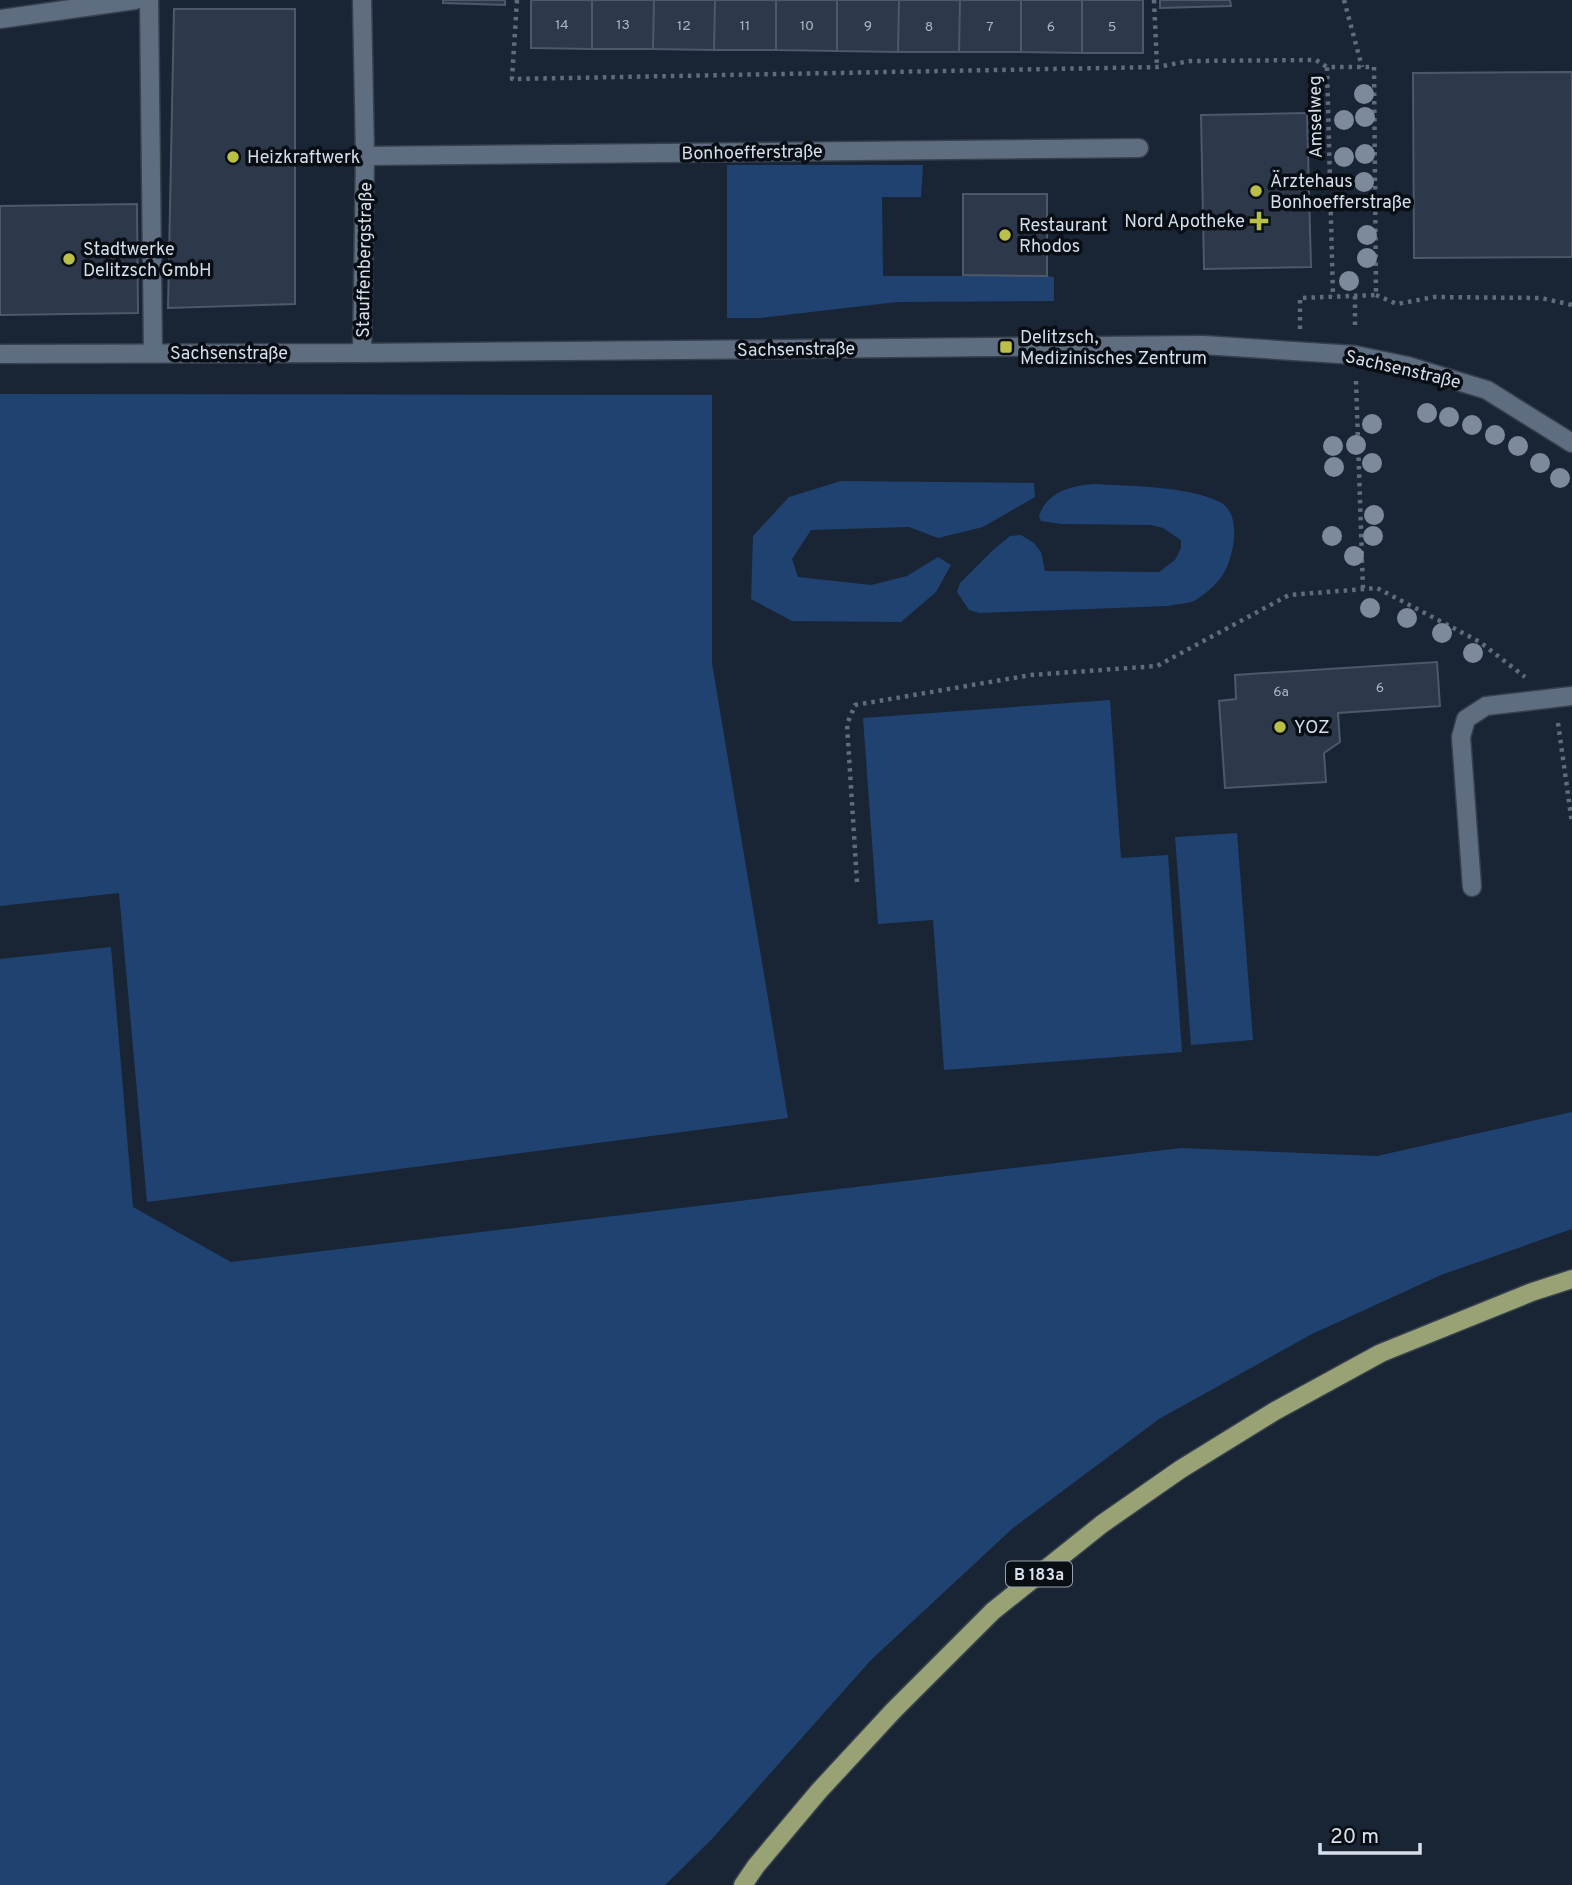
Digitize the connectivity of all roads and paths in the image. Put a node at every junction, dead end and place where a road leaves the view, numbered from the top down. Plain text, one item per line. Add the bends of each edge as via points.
1 (135, 0) edge
2 (149, 0) edge
3 (362, 0) edge
4 (517, 0) edge
5 (1154, 0) edge
6 (1344, 0) edge
7 (0, 19) edge
8 (1157, 67) junction
9 (1327, 67) junction
10 (1362, 67) junction
11 (1139, 148) dead end
12 (365, 156) junction
13 (1376, 295) junction
14 (1355, 296) junction
15 (1334, 297) junction
16 (1572, 305) edge
17 (1356, 319) dead end
18 (1301, 351) junction
19 (153, 353) junction
20 (362, 353) junction
21 (0, 354) edge
22 (1355, 355) junction
23 (1572, 443) edge
24 (1363, 589) junction
25 (1563, 698) edge
26 (1572, 823) edge
27 (857, 882) dead end
28 (1472, 887) dead end
29 (1572, 1279) edge
30 (743, 1885) edge

1 - 7 street
2 - 19 street
3 - 12 street, Stauffenbergstraße
4 - 8 path via 512,79
5 - 8 path
6 - 10 path
8 - 9 path via 1190,61 1316,60
9 - 10 path, Amselweg
9 - 15 path, Amselweg
10 - 13 path via 1374,67
11 - 12 street, Bonhoefferstraße
12 - 20 street, Stauffenbergstraße
13 - 14 path
13 - 16 path via 1397,304 1434,297 1541,299
14 - 15 path
14 - 17 path
15 - 18 path via 1300,298
18 - 20 street, Sachsenstraße via 1203,345
18 - 22 street, Sachsenstraße
19 - 20 street, Sachsenstraße
19 - 21 street, Sachsenstraße
22 - 23 street, Sachsenstraße via 1487,390
22 - 24 path
24 - 25 path via 1377,588 1480,642
24 - 27 path via 1289,595 1157,666 1031,675 855,705 847,724
25 - 26 path
25 - 28 street via 1486,706 1466,719 1461,737
29 - 30 main road, B 183a via 1381,1353 1181,1469 1102,1524 993,1611 894,1710 819,1791

